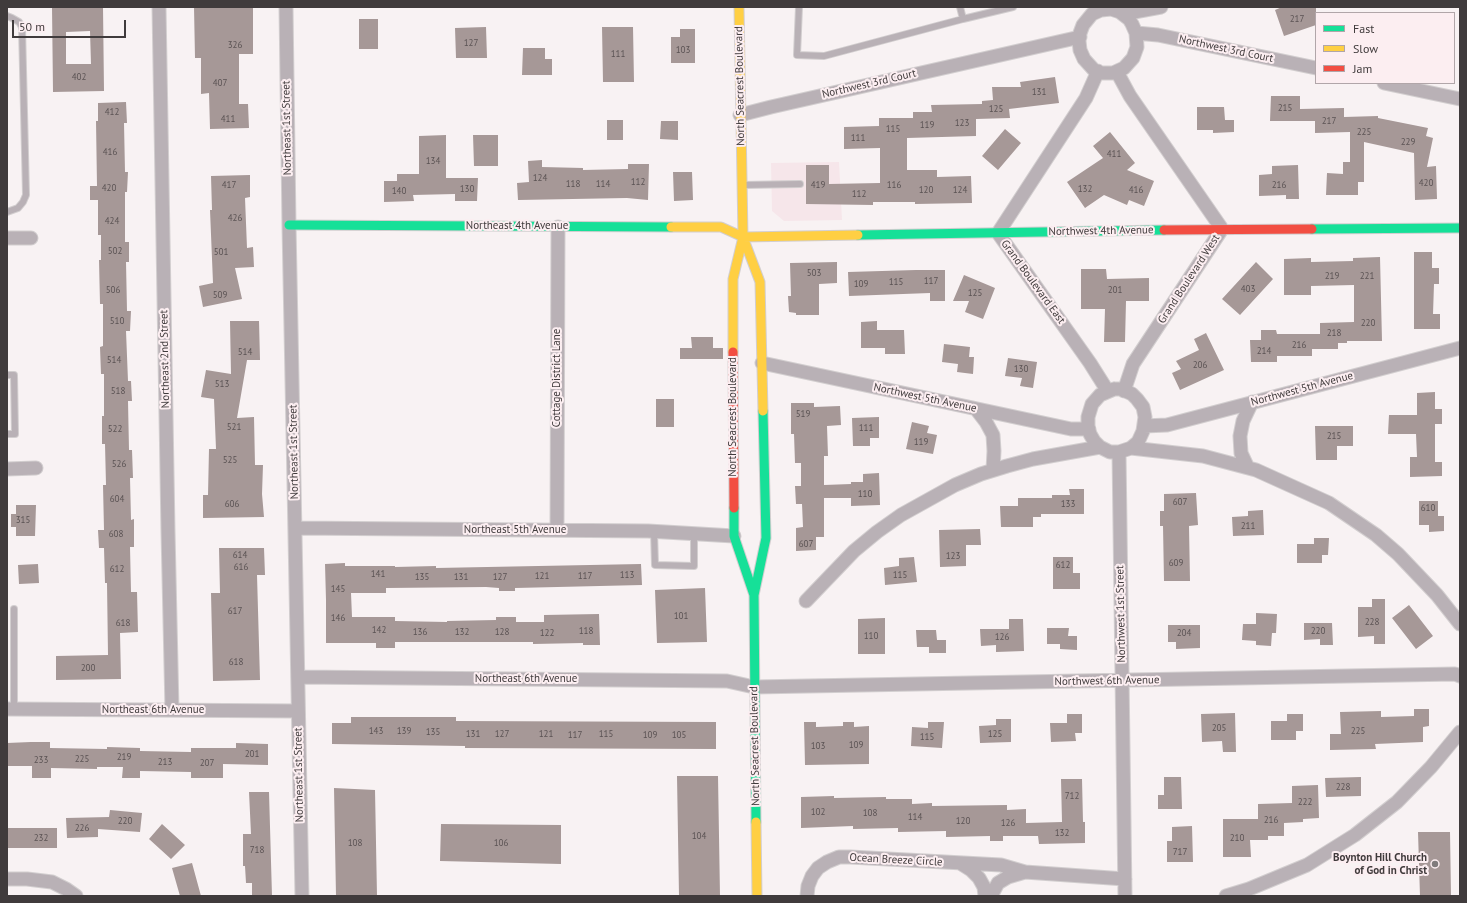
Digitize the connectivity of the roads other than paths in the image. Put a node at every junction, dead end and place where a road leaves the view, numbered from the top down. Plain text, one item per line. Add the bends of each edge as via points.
1 (159, 7) edge
2 (286, 7) edge
3 (739, 7) edge
4 (798, 7) edge
5 (960, 7) edge
6 (1013, 7) edge
7 (1161, 7) edge
8 (1106, 8) edge
9 (1123, 14) junction
10 (7, 16) edge
11 (963, 19) junction
12 (1136, 33) junction
13 (1080, 37) junction
14 (1315, 68) edge
15 (1098, 71) junction
16 (1117, 72) junction
17 (1389, 84) edge
18 (1460, 98) edge
19 (740, 115) junction
20 (742, 184) junction
21 (800, 184) dead end
22 (7, 212) edge
23 (289, 225) junction
24 (558, 226) junction
25 (1222, 228) junction
26 (1460, 228) edge
27 (998, 233) junction
28 (743, 237) junction
29 (7, 238) edge
30 (31, 238) dead end
31 (1460, 348) edge
32 (762, 363) junction
33 (7, 375) edge
34 (1107, 390) junction
35 (1124, 391) junction
36 (1252, 402) junction
37 (976, 408) junction
38 (1144, 426) junction
39 (1089, 430) junction
40 (7, 434) edge
41 (1100, 447) junction
42 (1125, 450) junction
43 (36, 468) dead end
44 (1248, 468) junction
45 (7, 469) edge
46 (993, 470) junction
47 (296, 528) junction
48 (556, 530) junction
49 (654, 531) junction
50 (694, 534) junction
51 (734, 536) junction
52 (754, 595) junction
53 (806, 601) dead end
54 (14, 610) dead end
55 (1460, 624) edge
56 (1460, 676) edge
57 (298, 677) junction
58 (1122, 681) junction
59 (754, 687) junction
60 (11, 709) edge
61 (172, 710) junction
62 (298, 711) junction
63 (1460, 732) edge
64 (960, 862) junction
65 (1025, 872) junction
66 (7, 879) edge
67 (1126, 879) junction
68 (1251, 893) edge
69 (76, 896) edge
70 (302, 896) edge
71 (757, 896) edge
72 (807, 896) edge
73 (985, 896) edge
74 (991, 896) edge
75 (1125, 896) edge
76 (1226, 896) edge

1 - 61 street, Northeast 2nd Street
2 - 23 street, Northeast 1st Street
3 - 19 street, North Seacrest Boulevard
4 - 11 lane via 797,55 824,56
5 - 11 lane
6 - 11 lane
7 - 9 street
8 - 9 street
8 - 13 street via 1092,14 1083,24
9 - 12 street via 1129,19
10 - 22 lane via 22,27 26,195 18,208
12 - 14 street, Northwest 3rd Court via 1158,35
12 - 16 street via 1137,47 1132,58
13 - 15 street via 1080,50 1084,59
13 - 19 street, Northwest 3rd Court
15 - 16 street
15 - 27 street, Grand Boulevard East via 1086,98
16 - 25 street, Grand Boulevard West via 1130,96
17 - 18 street
19 - 20 street, North Seacrest Boulevard
20 - 21 lane
20 - 28 street, North Seacrest Boulevard
23 - 24 street, Northeast 4th Avenue
23 - 47 street, Northeast 1st Street
24 - 28 street, Northeast 4th Avenue via 721,227
24 - 48 street, Cottage District Lane
25 - 26 street, Northwest 4th Avenue
25 - 27 street, Northwest 4th Avenue
25 - 35 street, Grand Boulevard West via 1133,364
27 - 28 street, Northwest 4th Avenue
27 - 34 street, Grand Boulevard East via 1090,362
28 - 32 street, North Seacrest Boulevard via 760,282
28 - 51 street, North Seacrest Boulevard via 733,279
29 - 30 street
31 - 36 street, Northwest 5th Avenue
32 - 37 street, Northwest 5th Avenue
32 - 52 street, North Seacrest Boulevard via 766,538
33 - 40 lane via 14,375 15,434
34 - 35 street
34 - 39 street via 1092,404 1088,417
35 - 38 street via 1137,399 1145,417
36 - 38 street, Northwest 5th Avenue via 1167,425
36 - 44 street via 1240,436 1241,453
37 - 39 street, Northwest 5th Avenue via 1071,429
37 - 46 street via 993,435
38 - 42 street via 1138,442
39 - 41 street
41 - 42 street via 1110,452
41 - 46 street via 1033,459
42 - 44 street via 1203,456
42 - 58 street, Northwest 1st Street
43 - 45 street
44 - 55 street via 1328,502 1376,535 1417,574
46 - 53 street via 955,485 901,515 854,551
47 - 48 street, Northeast 5th Avenue
47 - 57 street, Northeast 1st Street
48 - 49 street, Northeast 5th Avenue
49 - 50 street, Northeast 5th Avenue
49 - 50 lane via 656,566 694,566
50 - 51 street, Northeast 5th Avenue
51 - 52 street, North Seacrest Boulevard
52 - 59 street, North Seacrest Boulevard
54 - 60 lane
56 - 58 street, Northwest 6th Avenue via 1455,674
57 - 59 street, Northeast 6th Avenue via 727,680
57 - 62 street, Northeast 1st Street
58 - 59 street, Northwest 6th Avenue
58 - 67 street, Northwest 1st Street
59 - 71 street, North Seacrest Boulevard
60 - 61 street, Northeast 6th Avenue
61 - 62 street, Northeast 6th Avenue
62 - 70 street, Northeast 1st Street
63 - 68 street via 1397,802 1355,835 1307,865
64 - 65 street, Ocean Breeze Circle via 1001,865
64 - 72 street, Ocean Breeze Circle via 839,858 818,868 808,886
64 - 73 street via 979,878
65 - 67 street, Ocean Breeze Circle
65 - 74 street, Ocean Breeze Circle via 998,883
66 - 69 street via 52,882
67 - 75 street, Northwest 1st Street
68 - 76 street

